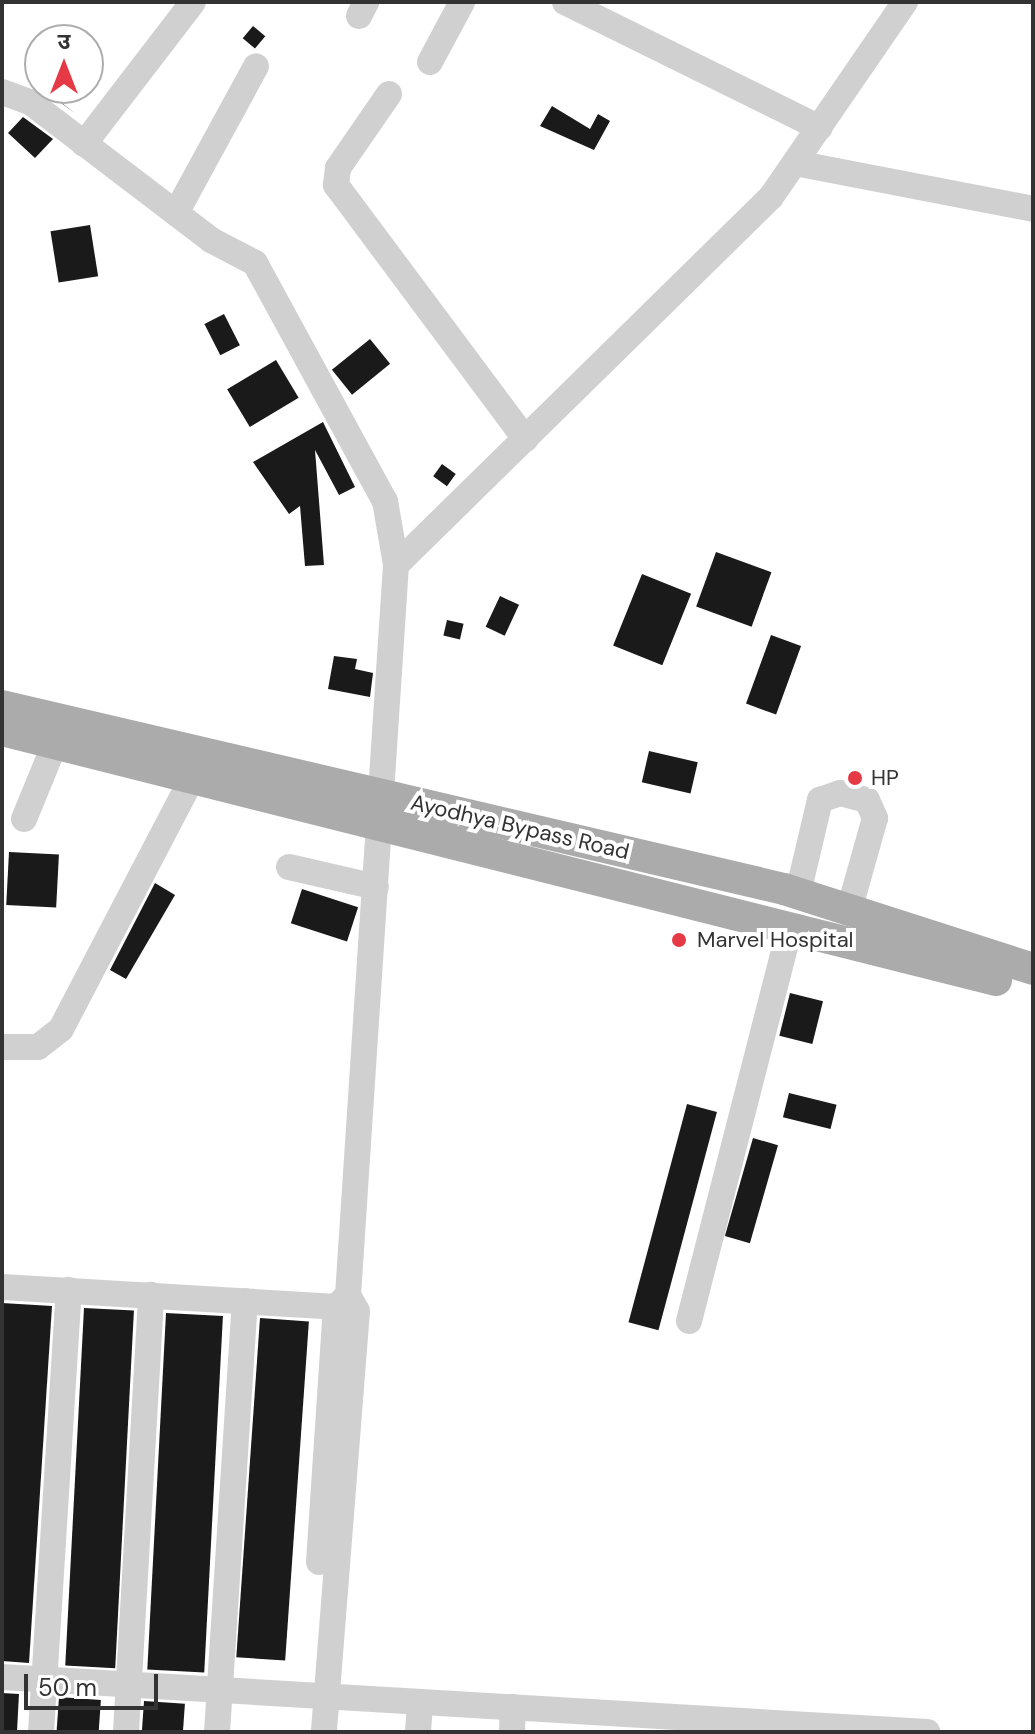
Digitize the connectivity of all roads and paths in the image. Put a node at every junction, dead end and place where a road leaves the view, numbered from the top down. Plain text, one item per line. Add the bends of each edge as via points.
1 (193, 2) edge
2 (462, 2) edge
3 (565, 2) edge
4 (905, 2) edge
5 (430, 62) dead end
6 (256, 66) dead end
7 (2, 92) edge
8 (389, 94) dead end
9 (820, 128) junction
10 (84, 144) junction
11 (795, 163) junction
12 (1033, 209) edge
13 (176, 213) junction
14 (525, 439) junction
15 (396, 565) junction
16 (2, 706) edge
17 (2, 730) edge
18 (56, 741) junction
19 (193, 777) junction
20 (382, 808) junction
21 (24, 819) dead end
22 (289, 867) dead end
23 (376, 887) junction
24 (798, 893) junction
25 (850, 907) junction
26 (790, 928) junction
27 (841, 940) junction
28 (1033, 969) edge
29 (1033, 990) edge
30 (2, 1047) edge
31 (2, 1287) edge
32 (69, 1290) junction
33 (151, 1295) junction
34 (245, 1301) junction
35 (342, 1301) junction
36 (689, 1321) dead end
37 (2, 1677) edge
38 (45, 1679) junction
39 (128, 1684) junction
40 (220, 1690) junction
41 (318, 1697) junction
42 (420, 1702) junction
43 (513, 1720) edge
44 (602, 1722) edge
45 (706, 1725) edge
46 (791, 1728) edge
47 (895, 1731) edge
48 (41, 1732) edge
49 (126, 1732) edge
50 (217, 1732) edge
51 (308, 1732) edge
52 (324, 1732) edge
53 (418, 1732) edge
54 (927, 1732) edge

1 - 10 street
2 - 5 street
3 - 9 street
4 - 9 street
6 - 13 street
7 - 10 street via 30,102
8 - 14 street via 338,168 336,185
9 - 11 street
10 - 13 street
11 - 12 street
11 - 14 street via 771,197
13 - 15 street via 255,263 385,501
14 - 15 street
15 - 20 street
16 - 20 main road, Ayodhya Bypass Road
17 - 18 main road, Ayodhya Bypass Road
18 - 19 main road, Ayodhya Bypass Road
18 - 21 street
19 - 20 main road, Ayodhya Bypass Road
19 - 30 street via 61,1029 38,1047
20 - 23 street
20 - 24 main road, Ayodhya Bypass Road
20 - 26 main road, Ayodhya Bypass Road
22 - 23 street
23 - 35 street
24 - 25 main road, Ayodhya Bypass Road
24 - 25 street via 820,800 840,793 867,800 875,818
24 - 26 main road
25 - 27 main road
25 - 28 main road, Ayodhya Bypass Road
26 - 27 main road, Ayodhya Bypass Road
26 - 36 street
27 - 29 main road, Ayodhya Bypass Road
31 - 32 street
32 - 33 street
32 - 38 street
33 - 34 street
33 - 39 street
34 - 35 street
34 - 40 street
35 - 41 street via 357,1311
37 - 38 street
38 - 39 street
38 - 48 street
39 - 40 street
39 - 49 street
40 - 41 street
40 - 50 street
41 - 42 street
41 - 51 street
41 - 52 street
42 - 43 street
42 - 53 street
43 - 44 street
44 - 45 street
45 - 46 street
46 - 47 street
47 - 54 street

